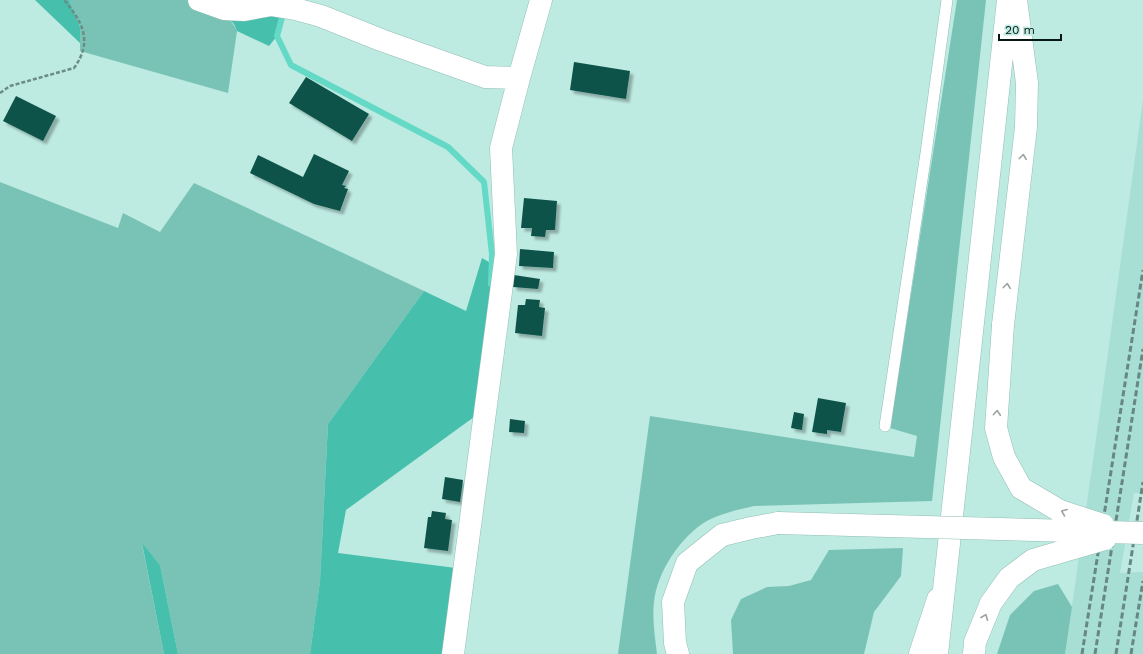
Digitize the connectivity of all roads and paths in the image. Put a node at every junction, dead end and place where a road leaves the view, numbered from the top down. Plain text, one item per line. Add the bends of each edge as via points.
1 (64, 0) edge
2 (199, 0) edge
3 (541, 0) edge
4 (947, 0) edge
5 (1008, 0) edge
6 (1016, 0) edge
7 (518, 78) junction
8 (0, 93) edge
9 (885, 426) dead end
10 (1135, 533) edge
11 (944, 582) junction
12 (453, 654) edge
13 (678, 654) edge
14 (920, 654) edge
15 (937, 654) edge
16 (974, 654) edge

1 - 8 path via 81,24 85,45 74,68 10,86
2 - 7 street via 224,9 244,10 271,6 295,9 321,16 486,77
3 - 7 street
4 - 9 lane
5 - 11 street
10 -> 6 street, bridge via 1060,511 1021,488 1004,457 996,428 1003,325 1026,127 1027,83
7 - 12 street via 501,148 506,254
10 - 13 street, bridge via 778,523 722,534 687,563 673,602
16 -> 10 street, bridge via 975,642 991,603 1009,578 1033,560 1066,549
11 - 14 street
11 - 15 street

